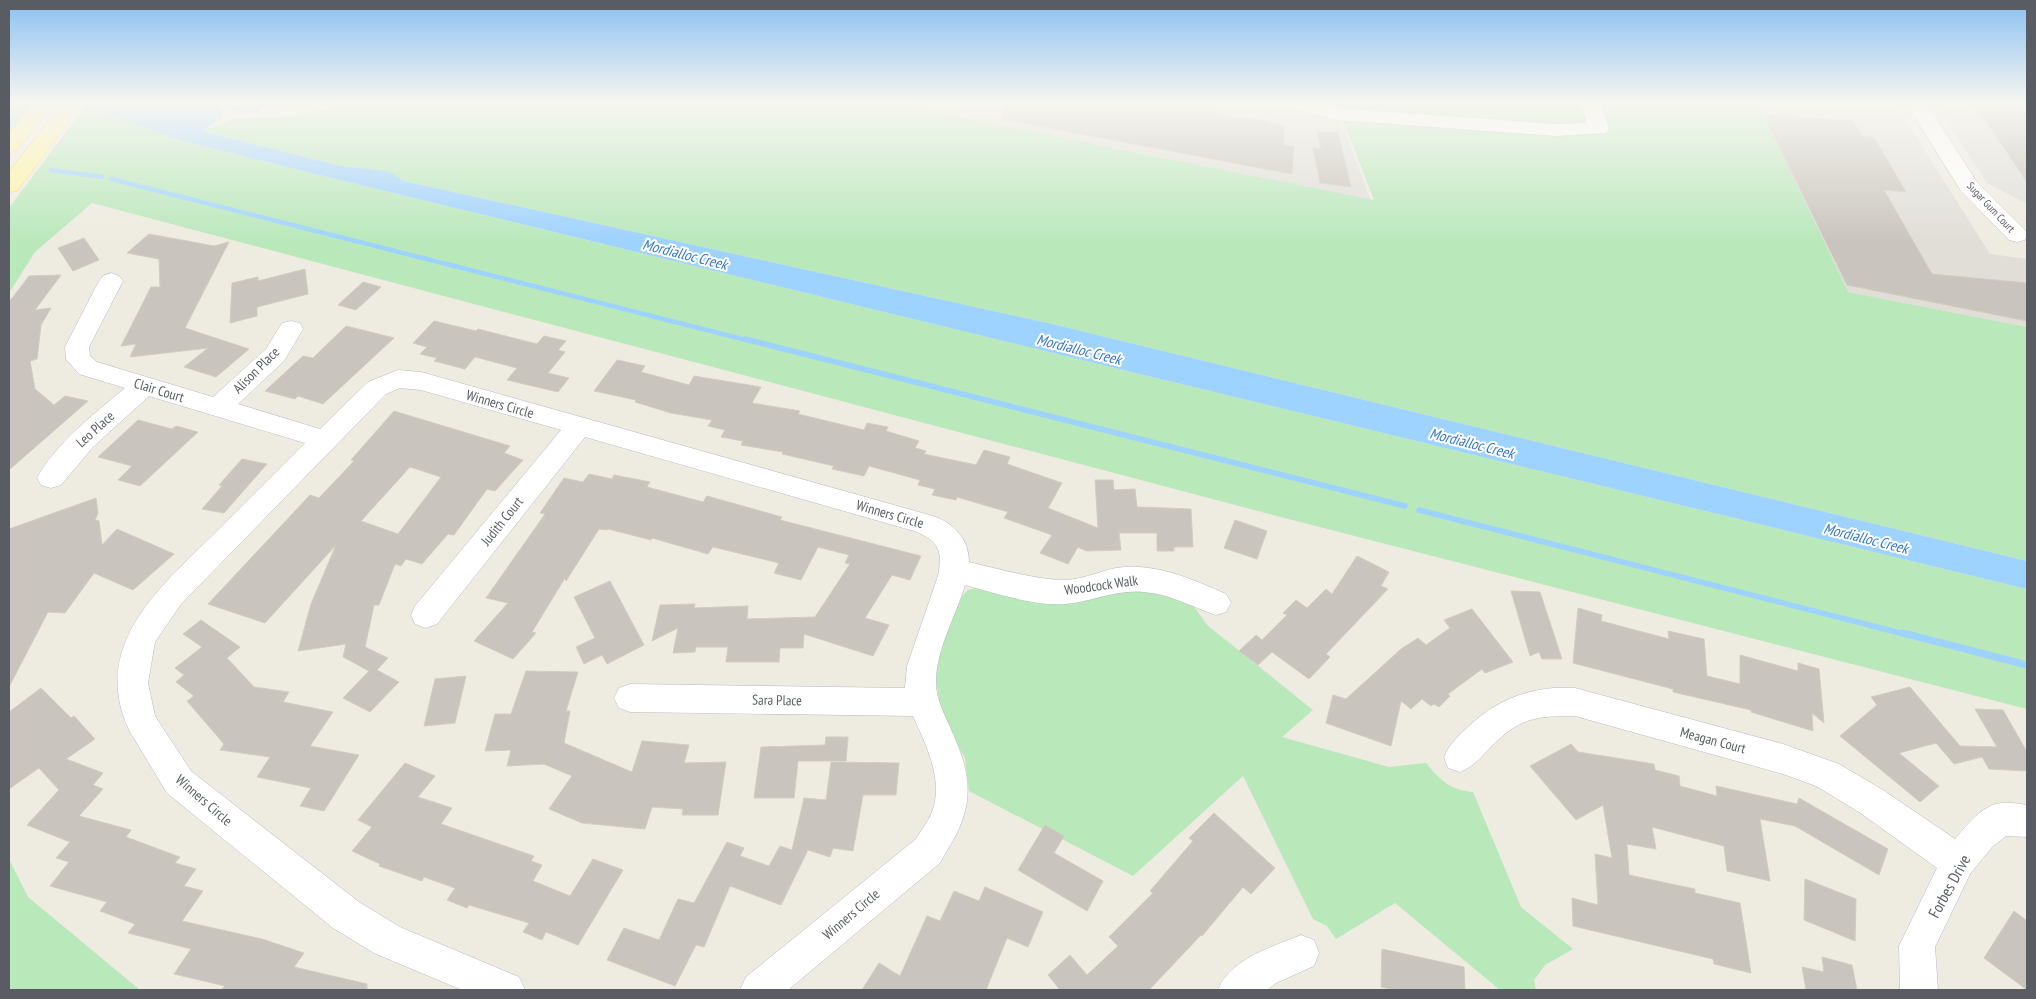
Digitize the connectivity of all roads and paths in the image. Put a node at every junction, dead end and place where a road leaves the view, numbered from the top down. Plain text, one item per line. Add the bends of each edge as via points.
1 (37, 150) edge
2 (1946, 150) edge
3 (9, 186) edge
4 (2017, 235) dead end
5 (111, 281) dead end
6 (291, 328) dead end
7 (146, 385) junction
8 (217, 408) junction
9 (579, 426) junction
10 (326, 440) junction
11 (51, 478) dead end
12 (953, 570) junction
13 (1216, 603) dead end
14 (426, 616) dead end
15 (630, 698) dead end
16 (924, 702) junction
17 (1460, 757) dead end
18 (2027, 821) edge
19 (1958, 862) junction
20 (1301, 952) dead end
21 (506, 990) edge
22 (759, 990) edge
23 (1237, 990) edge
24 (1919, 990) edge

1 - 3 main road
2 - 4 street, Sugar Gum Court via 1969,186
5 - 7 street, Clair Court via 77,347 78,359 88,368
6 - 8 street, Alison Place via 275,355
7 - 8 street, Clair Court
7 - 11 street, Leo Place via 87,434
8 - 10 street, Clair Court
9 - 10 street, Winners Circle via 421,381 398,379 377,388
9 - 12 street, Winners Circle via 933,526 947,536 955,551
9 - 14 street, Judith Court
10 - 21 street, Winners Circle via 171,595 155,616 141,638 135,661 132,683 140,720 179,782 346,915 387,940
12 - 13 street, Woodcock Walk via 1063,592 1118,580 1146,579 1183,588
12 - 16 street, Winners Circle via 925,652 920,681
15 - 16 street, Sara Place
16 - 22 street, Winners Circle via 950,766 953,789 945,821 928,851
17 - 19 street, Meagan Court via 1487,728 1518,707 1548,701 1575,702 1783,759 1827,775 1871,801
18 - 19 street, Forbes Drive via 2002,819 1980,835
19 - 24 street, Forbes Drive via 1917,946
20 - 23 street via 1263,970

